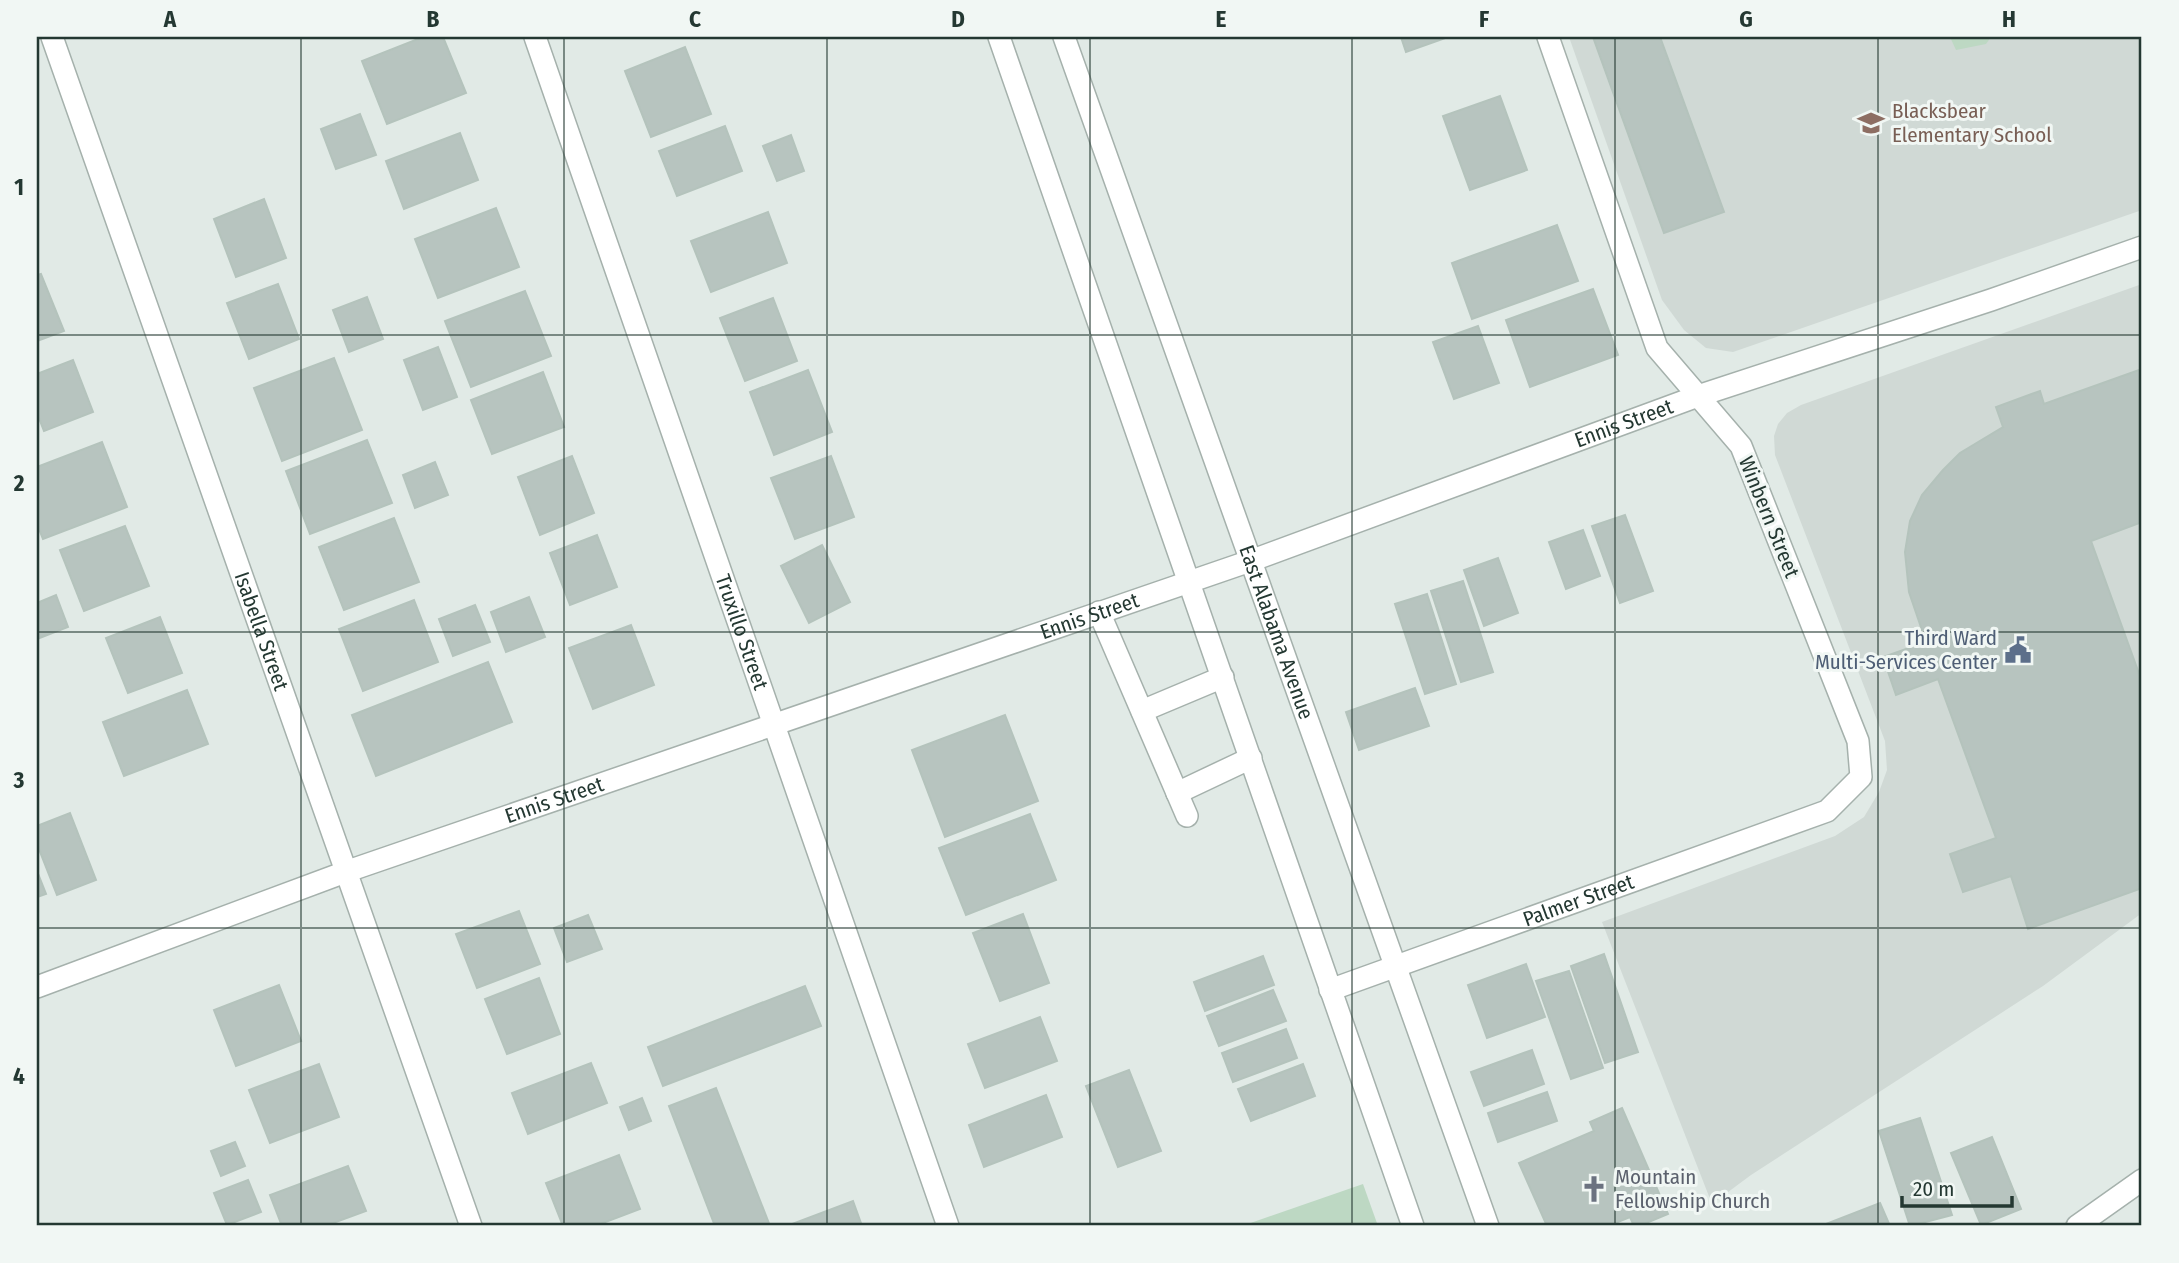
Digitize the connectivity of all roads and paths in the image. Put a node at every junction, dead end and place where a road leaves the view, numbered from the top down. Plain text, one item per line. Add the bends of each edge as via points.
1 (52, 37) edge
2 (535, 37) edge
3 (999, 37) edge
4 (1065, 37) edge
5 (1548, 37) edge
6 (2142, 247) edge
7 (1698, 396) junction
8 (1253, 560) junction
9 (1191, 580) junction
10 (1099, 612) junction
11 (1223, 677) junction
12 (1142, 711) junction
13 (772, 726) junction
14 (1251, 758) junction
15 (1177, 793) junction
16 (1828, 811) joint
17 (1186, 816) dead end
18 (348, 871) junction
19 (1395, 967) junction
20 (37, 987) edge
21 (1330, 990) junction
22 (2142, 1181) edge
23 (471, 1226) edge
24 (948, 1226) edge
25 (1413, 1226) edge
26 (1488, 1226) edge
27 (2077, 1226) edge

1 - 18 street, Isabella Street
2 - 13 street, Truxillo Street
3 - 9 street
4 - 8 street, East Alabama Avenue
5 - 7 street, Winbern Street via 1657,348
6 - 7 street, Ennis Street
7 - 8 street, Ennis Street
7 - 16 street, Winbern Street via 1741,446 1858,741 1861,777
8 - 9 street, Ennis Street
8 - 19 street, East Alabama Avenue
9 - 10 street, Ennis Street
9 - 11 street
10 - 12 street
10 - 13 street, Ennis Street
11 - 12 street
11 - 14 street
12 - 15 street
13 - 18 street, Ennis Street
13 - 24 street, Truxillo Street
14 - 15 street
14 - 21 street
15 - 17 street
16 - 19 street, Palmer Street
18 - 20 street, Ennis Street
18 - 23 street, Isabella Street
19 - 21 street, Palmer Street
19 - 26 street, East Alabama Avenue
21 - 25 street
22 - 27 street

